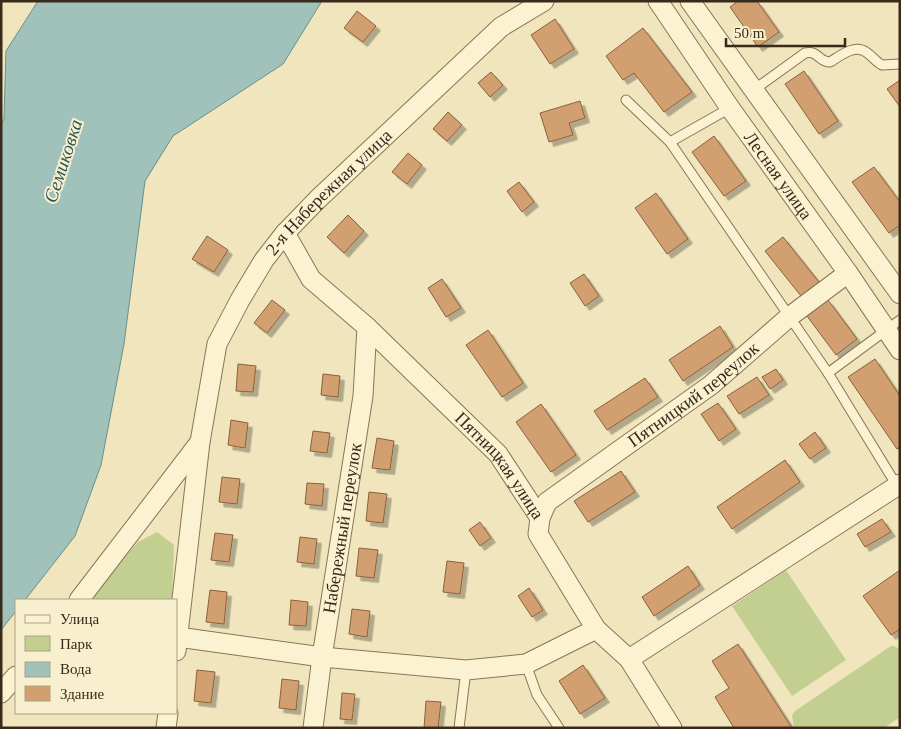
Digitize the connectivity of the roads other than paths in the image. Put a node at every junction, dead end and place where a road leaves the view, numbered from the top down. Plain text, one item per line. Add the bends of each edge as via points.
1 (544, 1) edge
2 (658, 1) edge
3 (690, 1) edge
4 (900, 64) edge
5 (755, 90) junction
6 (626, 100) dead end
7 (730, 108) junction
8 (670, 142) junction
9 (285, 233) junction
10 (848, 273) junction
11 (900, 294) edge
12 (789, 318) junction
13 (893, 325) edge
14 (367, 327) junction
15 (900, 350) edge
16 (828, 373) junction
17 (200, 442) junction
18 (898, 485) edge
19 (540, 518) junction
20 (80, 599) edge
21 (596, 629) junction
22 (178, 633) edge
23 (178, 642) edge
24 (322, 657) junction
25 (629, 658) junction
26 (526, 664) junction
27 (466, 670) junction
28 (15, 677) edge
29 (1, 693) edge
30 (168, 714) edge
31 (166, 728) edge
32 (313, 728) edge
33 (458, 728) edge
34 (559, 728) edge
35 (672, 728) edge

1 - 9 street, 2-я Набережная улица via 501,27
2 - 7 street, Лесная улица
3 - 5 street, Лесная улица
4 - 5 lane via 882,66 858,48 830,62 808,52
5 - 11 street, Лесная улица
6 - 8 lane
7 - 8 lane
7 - 10 street, Лесная улица
8 - 12 lane
9 - 14 street, Пятницкая улица via 311,279
9 - 17 street, 2-я Набережная улица via 264,260 217,344
10 - 12 street, Пятницкий переулок
10 - 13 street, Лесная улица
12 - 16 lane
12 - 19 street, Пятницкий переулок via 711,385 547,502
13 - 15 street, Лесная улица
13 - 16 lane
14 - 19 street, Пятницкая улица via 498,454
14 - 24 street, Набережный переулок via 363,396
16 - 18 lane
17 - 20 street, 2-я Набережная улица
17 - 22 street, 2-я Набережная улица
18 - 25 street
19 - 21 street, Пятницкая улица via 538,534
21 - 25 street, Пятницкая улица
21 - 26 street
23 - 24 street
24 - 27 street
24 - 32 street, Набережный переулок
25 - 35 street, Пятницкая улица
26 - 27 street
26 - 34 lane via 537,695
27 - 33 lane
28 - 29 street
30 - 31 street

